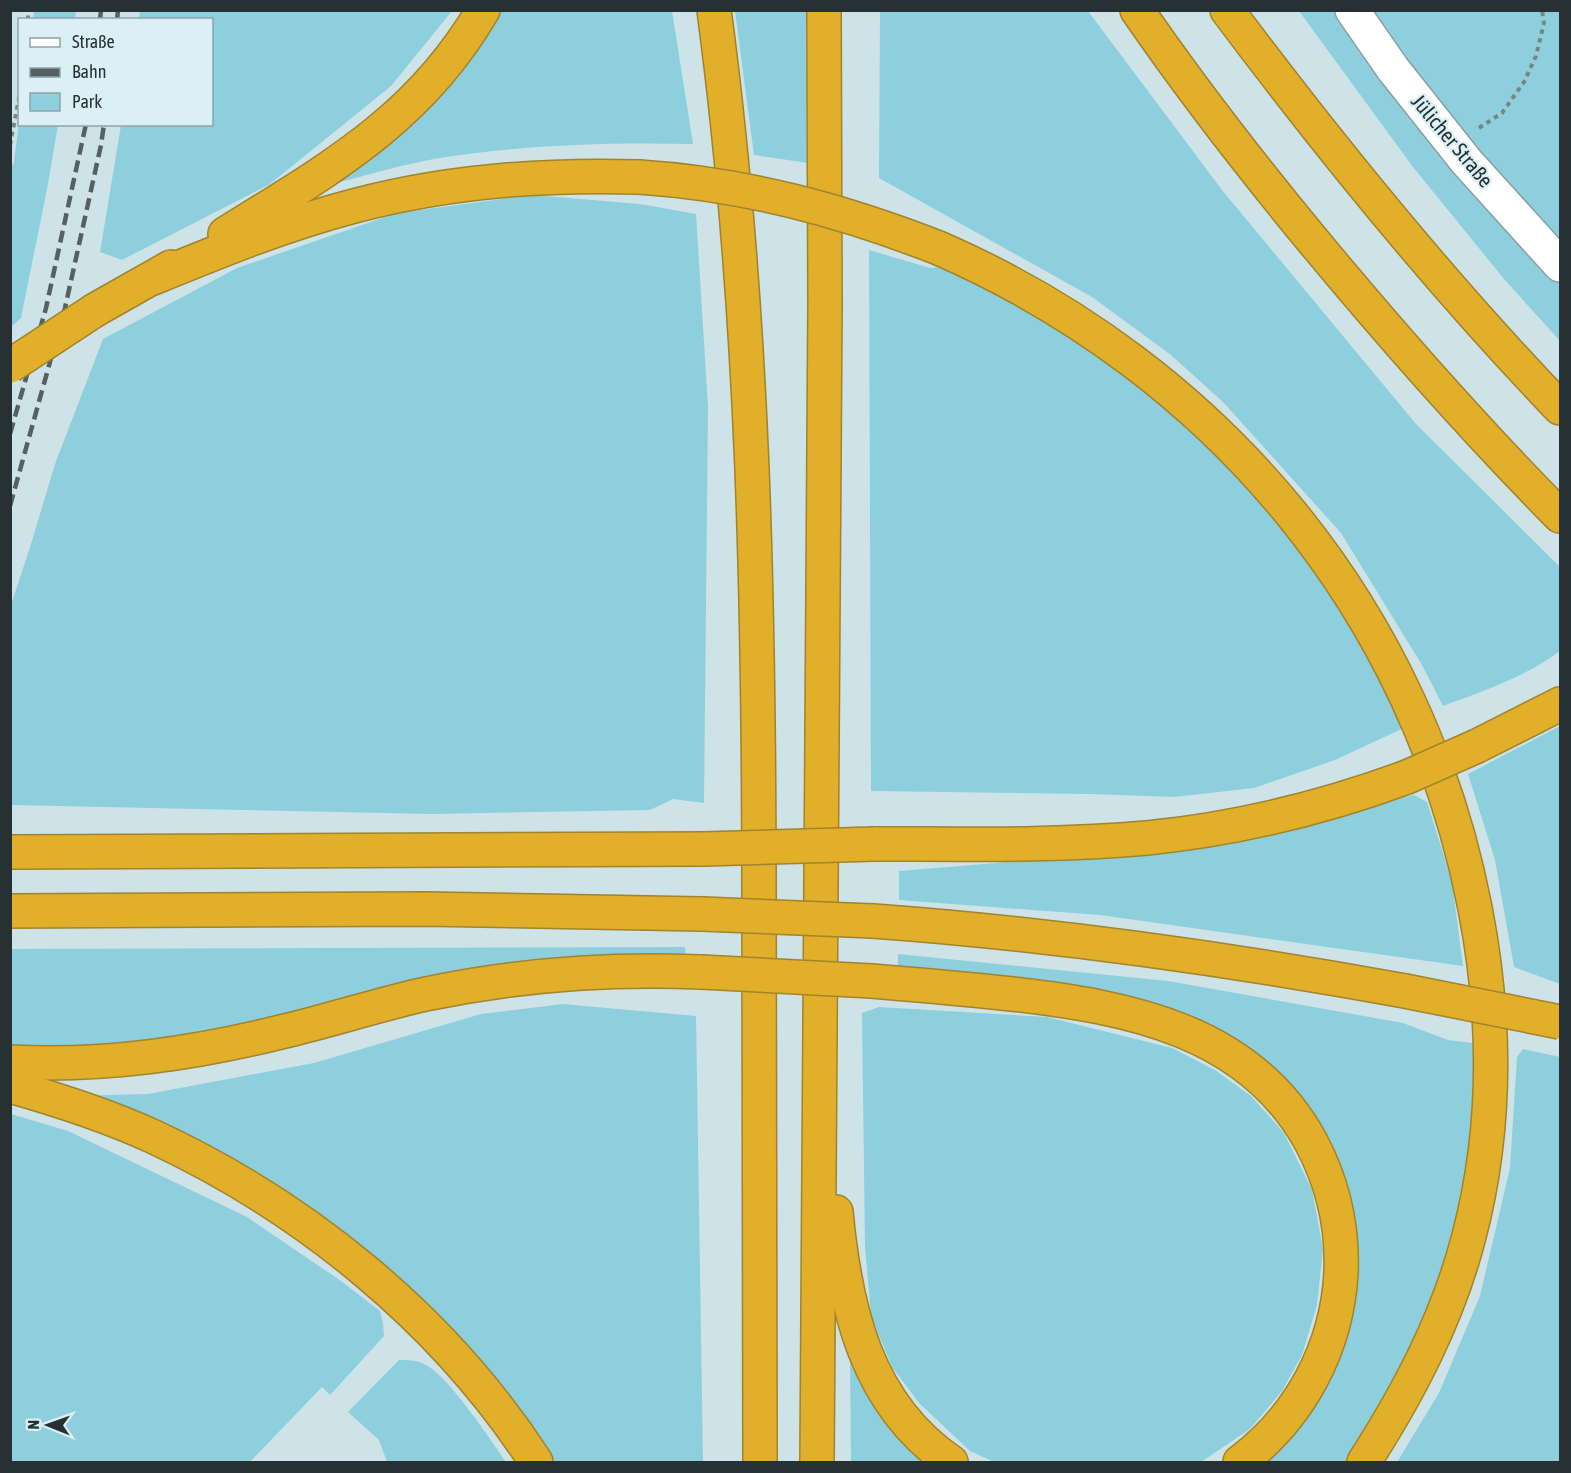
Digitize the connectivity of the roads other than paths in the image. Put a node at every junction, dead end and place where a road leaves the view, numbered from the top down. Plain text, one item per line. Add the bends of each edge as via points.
1 (483, 10) edge
2 (714, 10) edge
3 (824, 10) edge
4 (1137, 10) edge
5 (1227, 10) edge
6 (1352, 10) edge
7 (1560, 265) edge
8 (153, 278) junction
9 (10, 366) edge
10 (1560, 408) edge
11 (1560, 516) edge
12 (1560, 704) edge
13 (10, 852) edge
14 (10, 911) edge
15 (821, 1020) junction
16 (1560, 1022) edge
17 (10, 1062) edge
18 (10, 1086) edge
19 (536, 1462) edge
20 (760, 1462) edge
21 (817, 1462) edge
22 (951, 1462) edge
23 (1240, 1462) edge
24 (1364, 1462) edge

1 - 8 highway via 442,70 383,129 304,186
2 - 20 highway via 738,220 756,552
3 - 15 highway
4 - 11 highway via 1240,150 1349,285
5 - 10 highway via 1357,177
6 - 7 lane, Jülicher Straße via 1466,161
8 - 9 highway, bridge via 95,310
8 - 24 highway, bridge via 290,225 356,205 493,180 536,176 639,177 724,186 873,223 941,249 1017,285 1096,333 1185,402 1250,465 1317,547 1365,617 1417,722 1445,791 1468,875 1486,981 1490,1062 1486,1144 1469,1236 1447,1305 1413,1380
12 - 13 highway, bridge via 1477,746 1357,795 1252,822 1116,840 704,849
14 - 16 highway, bridge via 436,909 873,921 1169,952 1405,991
15 - 21 highway
15 - 22 highway via 837,1225 856,1328 889,1400 911,1428
17 - 23 highway, bridge via 97,1062 182,1053 291,1030 424,995 521,978 598,972 701,972 872,981 1080,1002 1148,1017 1204,1040 1241,1062 1268,1086 1293,1114 1314,1148 1333,1193 1341,1261 1338,1300 1323,1354 1300,1400 1266,1441
18 - 19 highway via 92,1111 151,1136 235,1180 307,1227 359,1266 443,1345 483,1390

